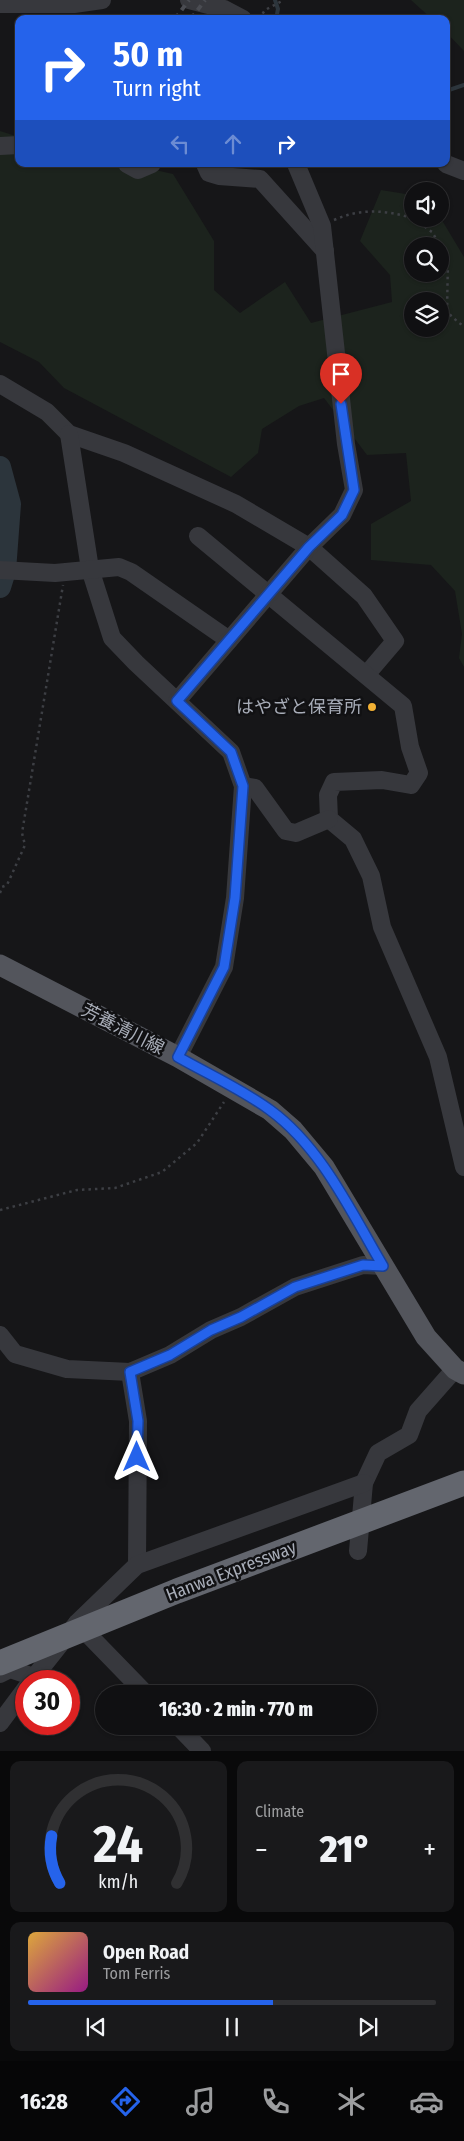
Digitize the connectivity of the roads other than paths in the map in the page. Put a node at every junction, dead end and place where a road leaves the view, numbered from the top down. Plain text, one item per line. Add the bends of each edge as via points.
1 (102, 0) edge
2 (189, 0) edge
3 (0, 4) edge
4 (235, 15) edge
5 (15, 145) edge
6 (0, 146) edge
7 (450, 166) edge
8 (132, 167) edge
9 (145, 167) edge
10 (207, 167) edge
11 (297, 167) edge
12 (464, 171) edge
13 (325, 251) junction
14 (0, 384) edge
15 (69, 434) junction
16 (198, 536) dead end
17 (309, 547) junction
18 (90, 569) junction
19 (0, 570) edge
20 (269, 594) junction
21 (229, 640) junction
22 (366, 675) junction
23 (177, 701) junction
24 (243, 786) junction
25 (329, 819) junction
26 (0, 965) edge
27 (178, 1057) junction
28 (464, 1167) edge
29 (383, 1266) junction
30 (0, 1335) edge
31 (459, 1371) edge
32 (130, 1372) junction
33 (364, 1483) junction
34 (464, 1483) edge
35 (358, 1551) dead end
36 (137, 1565) junction
37 (77, 1623) junction
38 (0, 1662) edge
39 (40, 1670) edge
40 (15, 1672) edge
41 (0, 1674) edge
42 (137, 1685) edge
43 (15, 1702) edge
44 (0, 1723) edge
45 (187, 1735) edge
46 (202, 1751) edge

1 - 3 street via 74,4
2 - 4 street
5 - 6 street
7 - 12 street
8 - 9 street via 138,170
10 - 13 street via 210,173 219,176 260,179
11 - 13 street via 322,226
13 - 17 street via 354,490 342,515
14 - 15 street via 47,412
15 - 17 street via 124,453 236,504
15 - 18 street
16 - 20 street
17 - 20 street
17 - 22 street via 364,596 395,641
18 - 19 street via 60,572
18 - 21 street via 119,567 131,572
18 - 23 street via 112,638
20 - 21 street
20 - 22 street
21 - 23 street
22 - 25 street via 403,706 410,747 419,773 411,785 382,780 334,782 328,795
23 - 24 street via 231,752
24 - 25 street via 255,788 286,831 296,833
24 - 27 street via 235,898 224,967
25 - 28 street via 353,839 371,876 382,927 438,1057
26 - 27 main road, 芳養清川線
27 - 29 main road, 芳養清川線 via 270,1110 300,1138 324,1167
29 - 31 main road, 芳養清川線 via 426,1337
29 - 32 street via 363,1265 295,1287 170,1355
30 - 32 street via 15,1354 67,1369
31 - 33 street via 418,1411 409,1434 378,1453
32 - 36 street via 138,1421
33 - 35 street
33 - 36 street
34 - 38 highway, Hanwa Expressway, bridge via 177,1591
36 - 37 street
37 - 39 street
37 - 42 street
40 - 41 street via 10,1669
43 - 44 street
45 - 46 street

